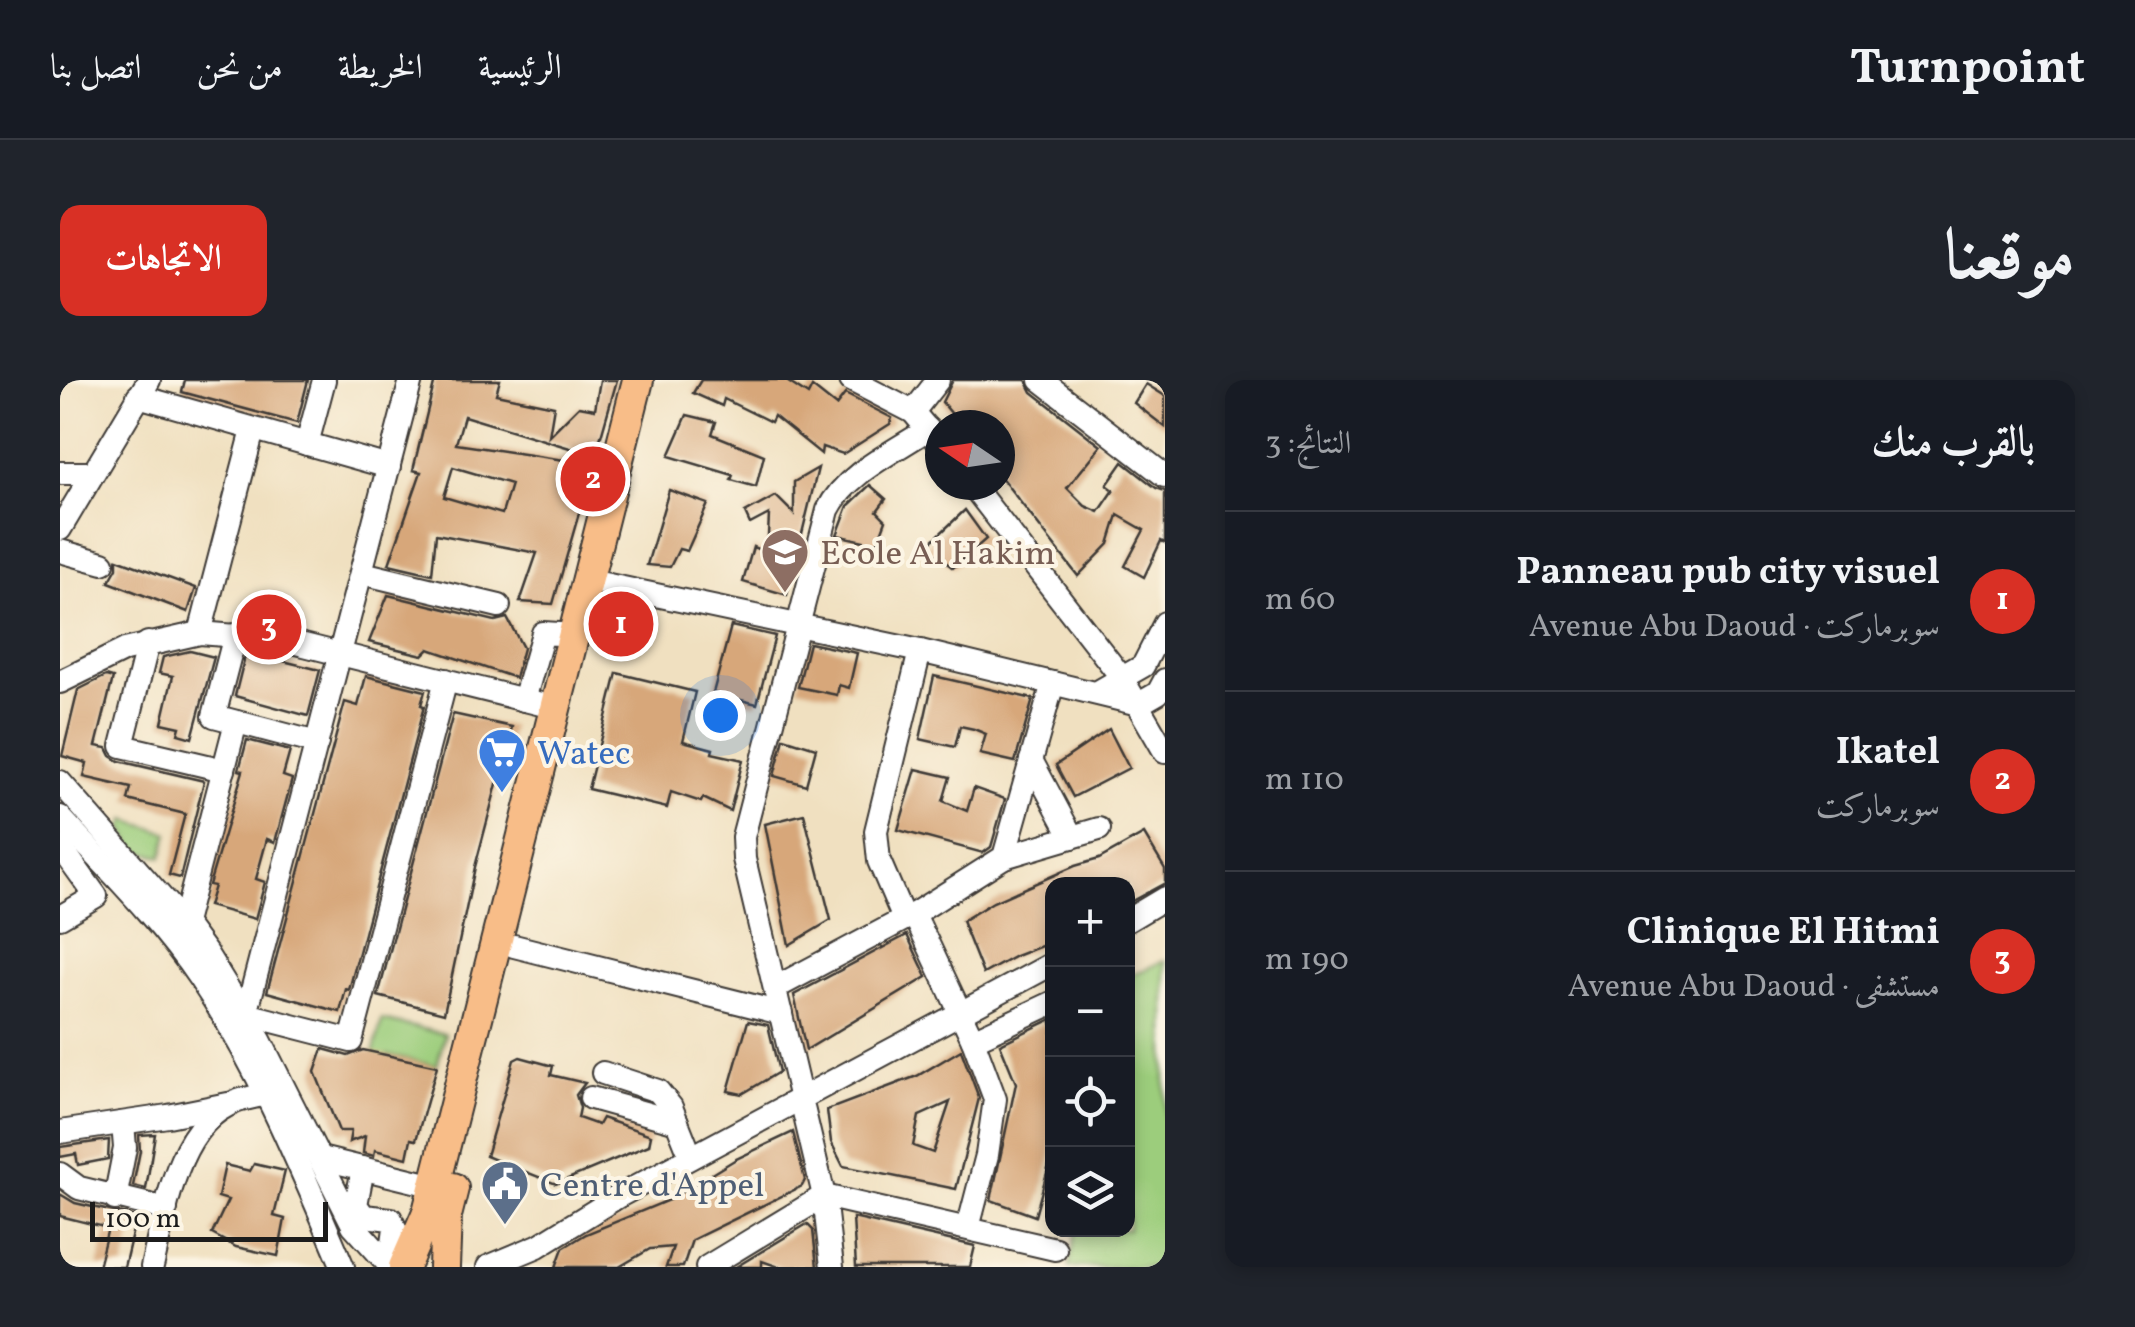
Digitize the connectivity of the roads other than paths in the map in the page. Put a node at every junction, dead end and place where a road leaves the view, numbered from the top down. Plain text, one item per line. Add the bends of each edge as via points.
1 (324, 380) edge
2 (411, 380) edge
3 (638, 380) edge
4 (656, 380) edge
5 (851, 380) edge
6 (938, 380) edge
7 (1041, 380) edge
8 (144, 388) edge
9 (931, 410) edge
10 (925, 427) edge
11 (925, 429) edge
12 (253, 430) junction
13 (307, 444) junction
14 (389, 466) junction
15 (60, 473) edge
16 (90, 474) junction
17 (1165, 476) edge
18 (984, 500) edge
19 (60, 529) edge
20 (60, 550) edge
21 (104, 563) dead end
22 (362, 572) junction
23 (604, 584) junction
24 (499, 606) dead end
25 (796, 623) junction
26 (1165, 623) edge
27 (200, 633) junction
28 (235, 635) junction
29 (575, 635) junction
30 (148, 643) junction
31 (920, 651) junction
32 (341, 653) junction
33 (1143, 666) junction
34 (63, 678) edge
35 (1122, 678) junction
36 (446, 680) junction
37 (1053, 683) junction
38 (1096, 693) junction
39 (1157, 696) edge
40 (524, 700) junction
41 (557, 708) junction
42 (236, 722) junction
43 (317, 743) junction
44 (1165, 752) edge
45 (1032, 760) junction
46 (224, 770) junction
47 (60, 782) edge
48 (60, 817) edge
49 (1099, 829) dead end
50 (1072, 837) junction
51 (60, 846) edge
52 (1004, 858) junction
53 (1165, 898) edge
54 (909, 916) junction
55 (1135, 916) edge
56 (60, 917) edge
57 (184, 924) junction
58 (514, 946) junction
59 (1045, 968) edge
60 (775, 988) junction
61 (1045, 1004) edge
62 (780, 1013) junction
63 (246, 1014) junction
64 (961, 1015) junction
65 (972, 1040) junction
66 (603, 1073) dead end
67 (266, 1094) junction
68 (803, 1097) junction
69 (591, 1098) dead end
70 (231, 1103) junction
71 (123, 1122) junction
72 (677, 1122) junction
73 (60, 1132) edge
74 (691, 1157) junction
75 (320, 1158) junction
76 (364, 1168) junction
77 (60, 1174) edge
78 (435, 1186) junction
79 (824, 1196) junction
80 (115, 1198) junction
81 (166, 1209) junction
82 (358, 1221) junction
83 (968, 1228) junction
84 (538, 1246) junction
85 (1055, 1248) edge
86 (152, 1267) edge
87 (344, 1267) edge
88 (390, 1267) edge
89 (404, 1267) edge
90 (444, 1267) edge
91 (488, 1267) edge
92 (518, 1267) edge
93 (706, 1267) edge
94 (832, 1267) edge

1 - 13 street
2 - 14 street
3 - 29 main road
4 - 23 main road
5 - 10 street
6 - 9 street
7 - 17 street
8 - 12 street
8 - 16 street
11 - 25 street via 836,494
12 - 13 street
12 - 27 street
13 - 14 street
14 - 22 street
15 - 16 street
16 - 19 street
18 - 35 street
20 - 21 street
22 - 24 street
22 - 32 street
23 - 25 street
23 - 58 main road
25 - 31 street
25 - 60 street via 743,837
26 - 33 street
27 - 28 street
27 - 30 street
28 - 32 street
28 - 42 street via 214,716
29 - 40 street via 543,633
29 - 41 main road
30 - 34 street
30 - 46 street via 122,746
31 - 37 street
31 - 54 street via 876,830 878,861
32 - 36 street
32 - 43 street
33 - 35 street
33 - 39 street
35 - 38 street
35 - 39 street
36 - 40 street
36 - 63 street via 351,1041
37 - 38 street
37 - 45 street
38 - 39 street
39 - 44 street
40 - 41 street
41 - 78 main road
42 - 43 street
42 - 46 street
43 - 63 street
45 - 50 street
45 - 52 street
46 - 57 street
47 - 57 street
48 - 67 street via 198,977
49 - 50 street
50 - 52 street
51 - 56 street via 96,896
52 - 54 street
53 - 55 street
54 - 60 street
54 - 64 street
57 - 63 street
58 - 62 street
58 - 90 main road via 446,1216
59 - 64 street
60 - 62 street
61 - 65 street
62 - 68 street
63 - 75 street
64 - 65 street
64 - 68 street
65 - 83 street via 992,1085 994,1115
66 - 72 street via 658,1091
67 - 70 street
67 - 87 street
68 - 74 street
68 - 79 street
69 - 72 street
70 - 71 street
70 - 81 street via 186,1147
71 - 73 street
71 - 80 street
72 - 74 street
74 - 84 street
75 - 76 street
75 - 82 street
76 - 78 street
76 - 82 street
77 - 80 street via 79,1188
78 - 89 main road
79 - 83 street
79 - 93 street
79 - 94 street
80 - 81 street
81 - 86 street
82 - 88 street
82 - 88 street via 391,1219
83 - 85 street
84 - 91 street
84 - 92 street

